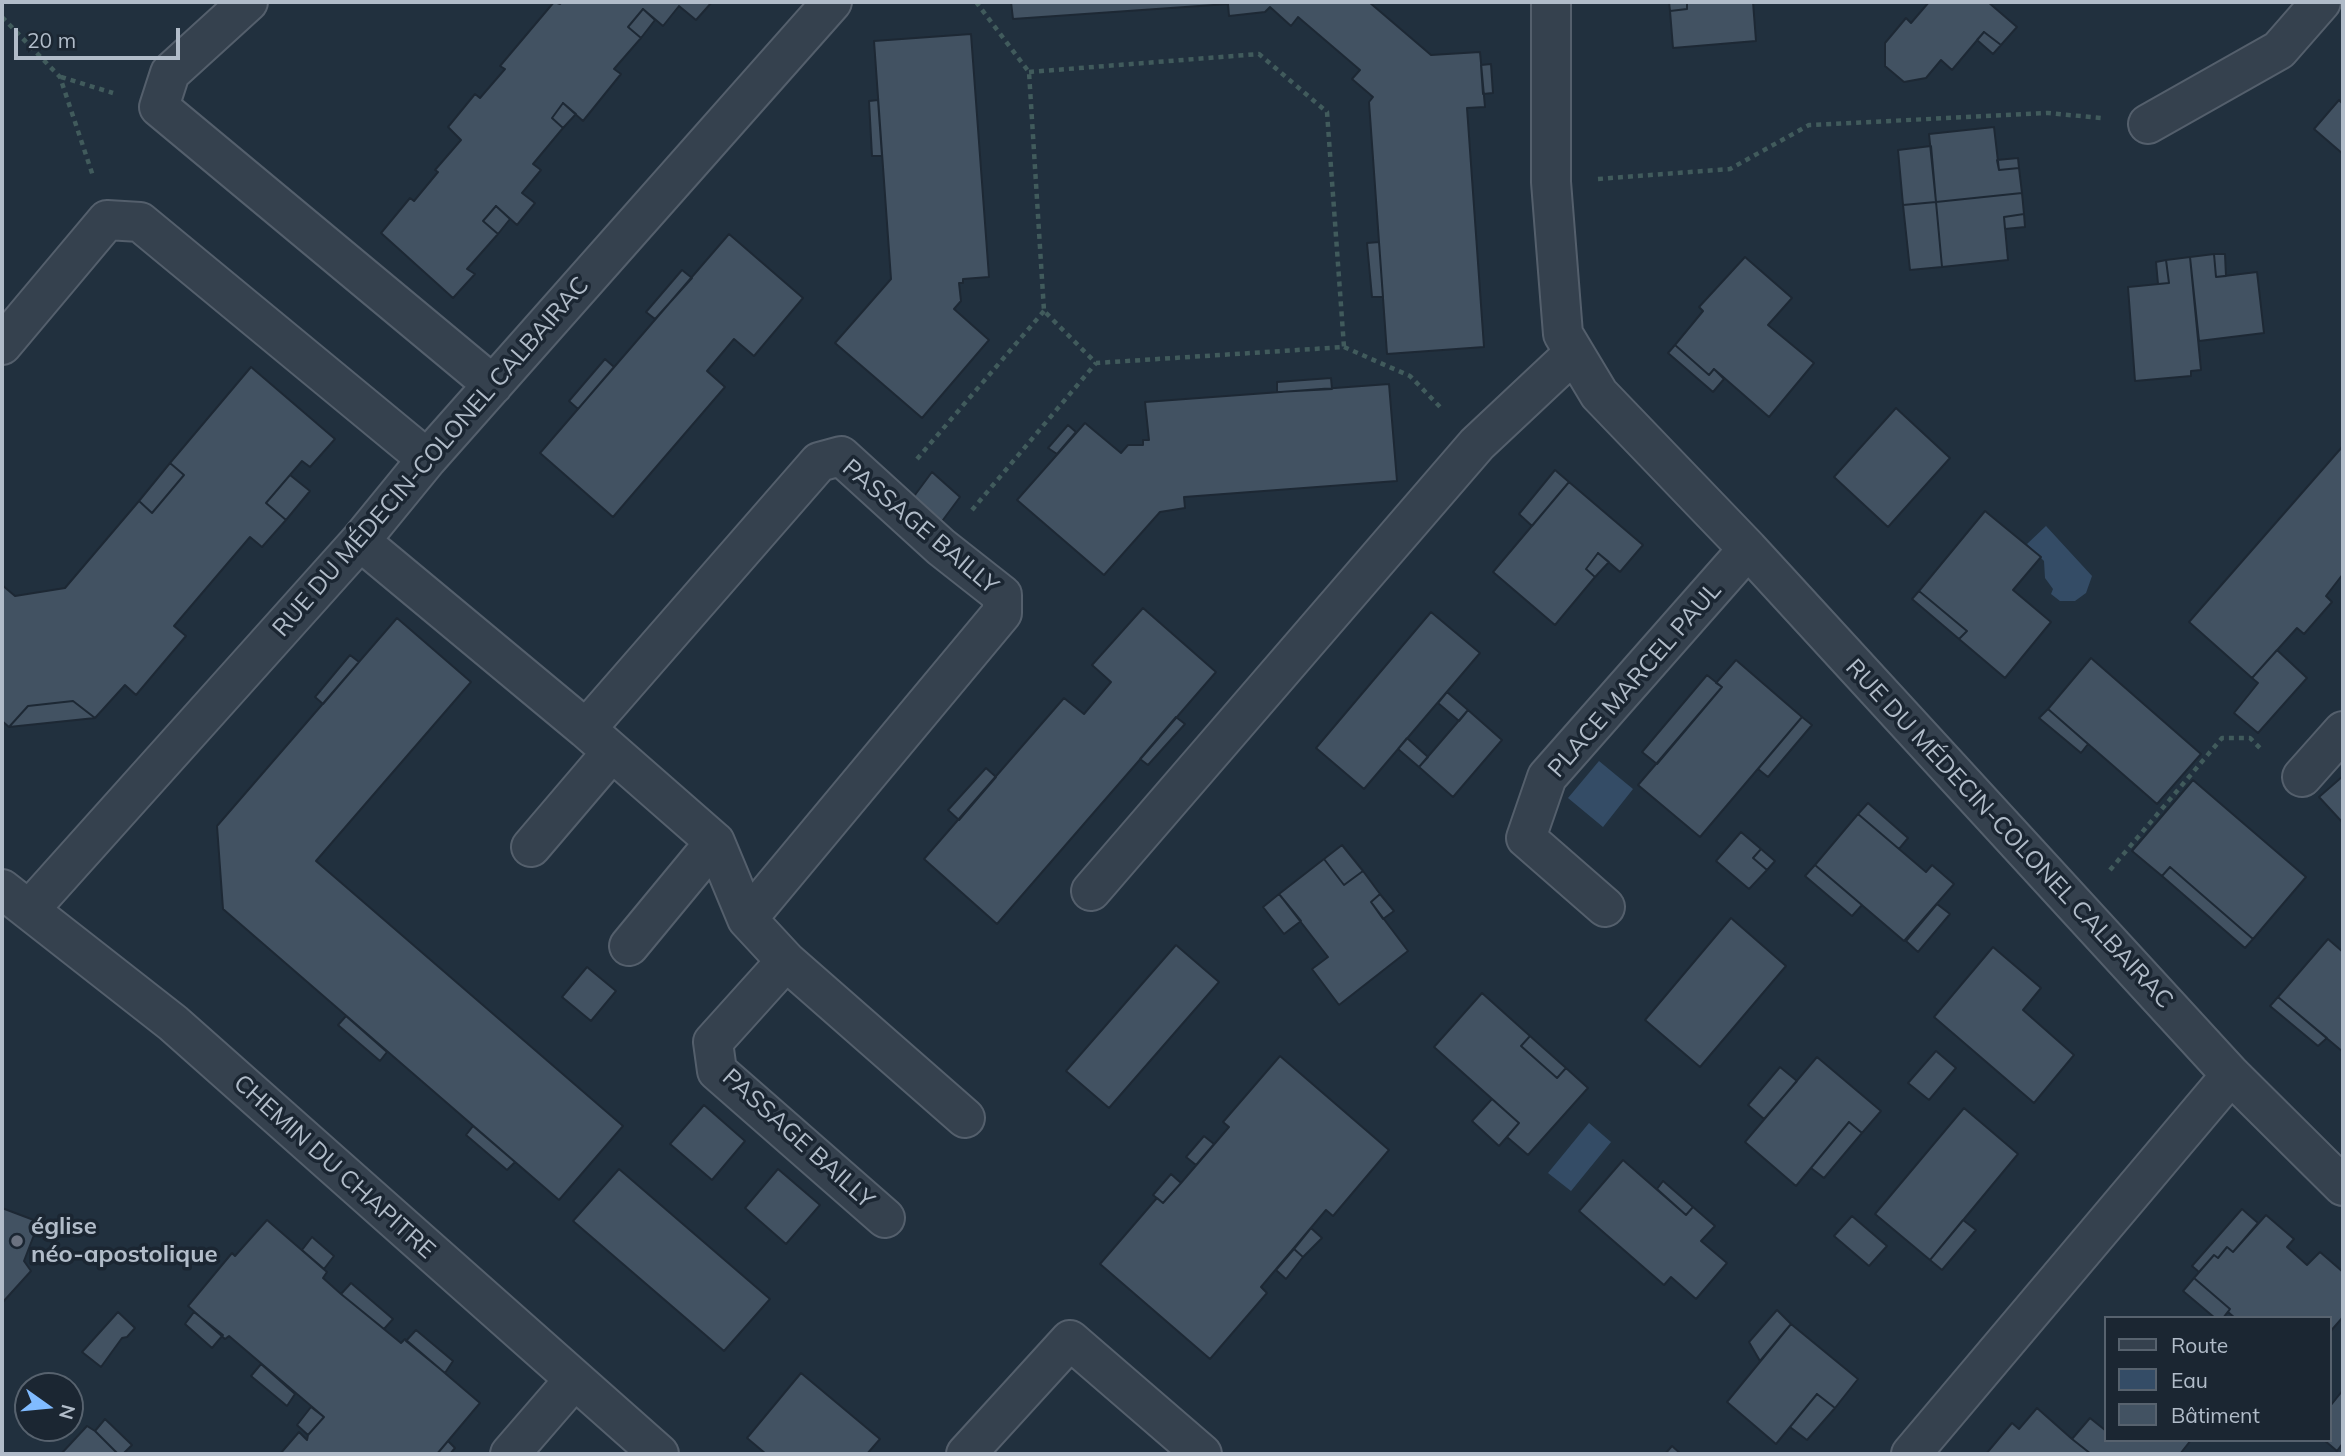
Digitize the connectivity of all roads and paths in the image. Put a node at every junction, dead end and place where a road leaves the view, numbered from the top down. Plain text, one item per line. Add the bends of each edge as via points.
1 (248, 2) edge
2 (832, 2) edge
3 (976, 2) edge
4 (1552, 2) edge
5 (2321, 2) edge
6 (2, 17) edge
7 (1029, 72) junction
8 (2148, 124) joint
9 (1551, 182) junction
10 (107, 220) junction
11 (1044, 311) junction
12 (2, 345) edge
13 (1344, 347) junction
14 (1574, 353) junction
15 (1096, 363) junction
16 (493, 385) junction
17 (1477, 444) junction
18 (427, 458) junction
19 (886, 496) junction
20 (360, 541) junction
21 (941, 547) junction
22 (1748, 549) junction
23 (2343, 731) edge
24 (599, 740) junction
25 (2302, 777) joint
26 (715, 842) junction
27 (531, 847) dead end
28 (1091, 891) dead end
29 (15, 900) edge
30 (1605, 907) dead end
31 (2078, 909) junction
32 (747, 919) junction
33 (629, 946) dead end
34 (786, 961) junction
35 (2231, 1075) junction
36 (965, 1118) dead end
37 (2343, 1186) edge
38 (885, 1217) dead end
39 (574, 1380) junction
40 (510, 1454) edge
41 (659, 1454) edge
42 (966, 1454) edge
43 (1202, 1454) edge
44 (1911, 1454) edge

1 - 16 street via 170,73 159,107
2 - 16 street, RUE DU MÉDECIN-COLONEL CALBAIRAC
3 - 7 path
4 - 9 street, RUE DU MÉDECIN-COLONEL CALBAIRAC
5 - 8 street via 2279,50
6 - 10 path via 60,77
7 - 11 path
7 - 13 path via 1259,54 1327,112
8 - 9 path via 2048,113 1809,125 1730,169
9 - 14 street, RUE DU MÉDECIN-COLONEL CALBAIRAC via 1563,334
10 - 12 street
10 - 18 street via 139,222
11 - 15 path
11 - 19 path
13 - 15 path
13 - 17 path via 1410,376
14 - 17 street
14 - 22 street, RUE DU MÉDECIN-COLONEL CALBAIRAC via 1599,394
15 - 21 path
16 - 18 street, RUE DU MÉDECIN-COLONEL CALBAIRAC
17 - 28 street
18 - 20 street, RUE DU MÉDECIN-COLONEL CALBAIRAC
19 - 21 street, PASSAGE BAILLY
19 - 24 street, PASSAGE BAILLY via 841,456 819,462
20 - 24 street
20 - 29 street, RUE DU MÉDECIN-COLONEL CALBAIRAC
21 - 32 street, PASSAGE BAILLY via 1002,595 1002,613
22 - 30 street, PLACE MARCEL PAUL via 1547,777 1526,838
22 - 31 street, RUE DU MÉDECIN-COLONEL CALBAIRAC
23 - 25 street
24 - 26 street
24 - 27 street, PASSAGE BAILLY
25 - 31 path via 2295,782 2250,738 2222,738
26 - 32 street
26 - 33 street
29 - 39 street, CHEMIN DU CHAPITRE via 173,1023
31 - 35 street, RUE DU MÉDECIN-COLONEL CALBAIRAC
32 - 34 street
34 - 36 street
34 - 38 street, PASSAGE BAILLY via 713,1042 718,1071
35 - 37 street, RUE DU MÉDECIN-COLONEL CALBAIRAC
35 - 44 street
39 - 40 street
39 - 41 street, CHEMIN DU CHAPITRE
42 - 43 street via 1069,1340

